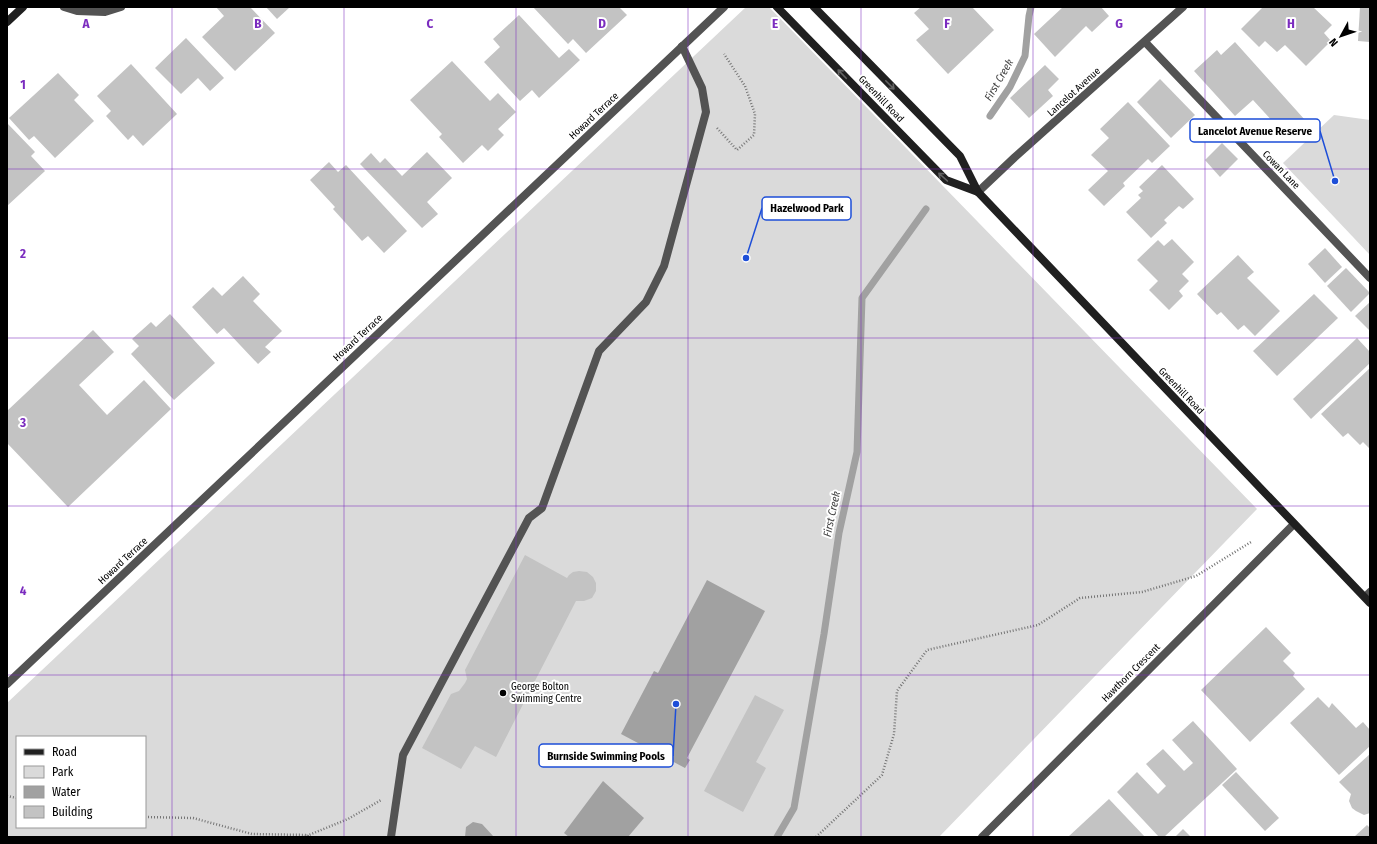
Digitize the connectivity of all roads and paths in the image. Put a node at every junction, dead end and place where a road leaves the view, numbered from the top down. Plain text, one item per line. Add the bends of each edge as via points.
1 (23, 7) edge
2 (64, 7) edge
3 (121, 7) edge
4 (724, 7) edge
5 (777, 7) edge
6 (814, 7) edge
7 (1183, 7) edge
8 (7, 22) edge
9 (1145, 42) junction
10 (682, 46) junction
11 (724, 54) dead end
12 (703, 122) junction
13 (978, 192) junction
14 (1370, 278) edge
15 (1294, 524) junction
16 (1251, 542) dead end
17 (1368, 597) edge
18 (7, 684) edge
19 (383, 798) dead end
20 (146, 817) edge
21 (306, 836) edge
22 (391, 837) edge
23 (816, 837) edge
24 (982, 837) edge

1 - 8 main road
2 - 3 street via 76,11 105,12
4 - 10 street, Howard Terrace
13 -> 5 main road, Greenhill Road via 946,180
6 -> 13 main road, Greenhill Road via 960,156
7 - 9 street, Lancelot Avenue
9 - 13 street, Lancelot Avenue
9 - 14 street, Cowan Lane
10 - 12 street via 702,88 706,112
10 - 18 street, Howard Terrace
11 - 12 path via 745,86 755,114 754,135 737,150 714,125
12 - 22 street via 664,266 646,302 599,351 542,508 529,518 403,755
13 - 15 main road, Greenhill Road
15 - 17 main road, Greenhill Road
15 - 24 street, Hawthorn Crescent
16 - 23 path via 1196,576 1142,592 1080,598 1038,625 927,650 897,691 894,734 882,775
19 - 21 path via 348,819
20 - 21 path via 194,818 252,834

